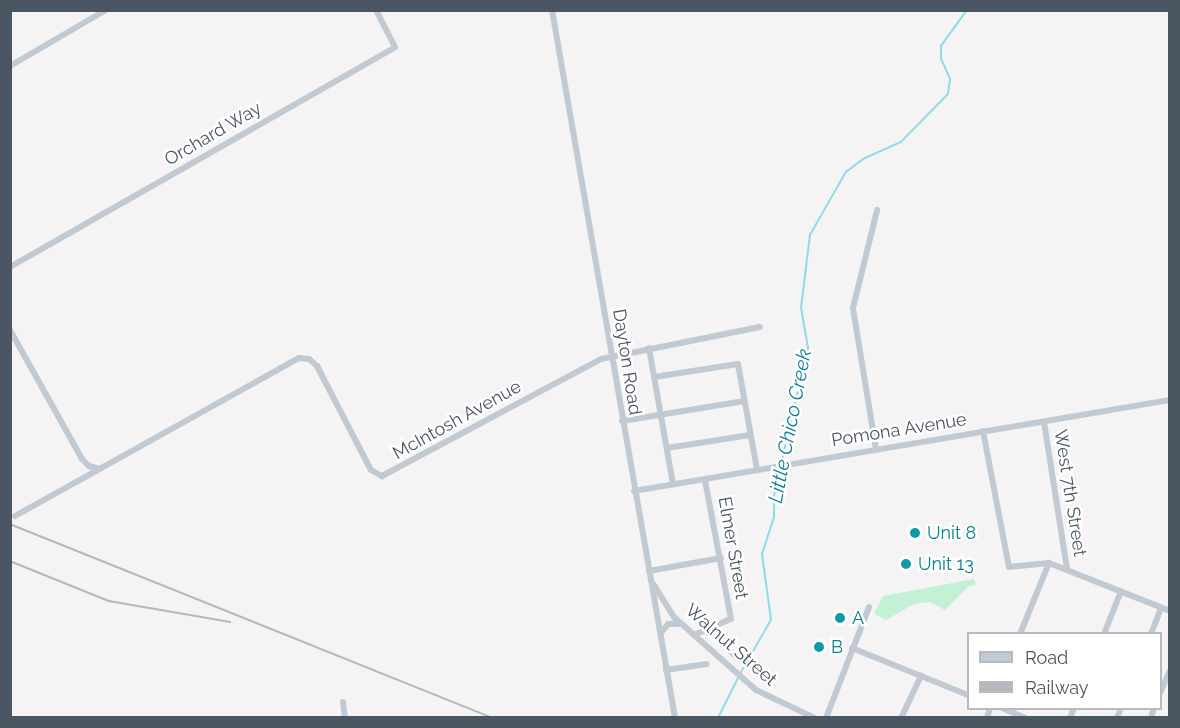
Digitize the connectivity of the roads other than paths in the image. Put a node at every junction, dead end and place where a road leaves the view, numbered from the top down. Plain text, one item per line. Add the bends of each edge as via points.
1 (106, 10) edge
2 (376, 10) edge
3 (552, 10) edge
4 (10, 66) edge
5 (877, 210) dead end
6 (10, 267) edge
7 (760, 327) dead end
8 (10, 330) edge
9 (649, 348) junction
10 (611, 356) junction
11 (654, 377) junction
12 (1170, 400) edge
13 (744, 401) junction
14 (661, 415) junction
15 (622, 421) junction
16 (1044, 422) junction
17 (983, 431) junction
18 (750, 435) junction
19 (667, 448) junction
20 (876, 449) junction
21 (100, 469) junction
22 (756, 470) junction
23 (705, 480) junction
24 (673, 484) junction
25 (634, 491) junction
26 (15, 516) dead end
27 (721, 558) junction
28 (1049, 563) junction
29 (1067, 569) junction
30 (649, 571) junction
31 (1121, 591) junction
32 (869, 607) dead end
33 (1161, 608) junction
34 (1170, 611) edge
35 (682, 624) junction
36 (708, 628) junction
37 (1020, 632) edge
38 (1104, 632) edge
39 (1151, 632) edge
40 (660, 635) junction
41 (694, 635) junction
42 (852, 648) junction
43 (736, 657) dead end
44 (707, 664) dead end
45 (666, 670) junction
46 (1170, 671) edge
47 (921, 676) junction
48 (1162, 689) edge
49 (967, 694) edge
50 (343, 702) dead end
51 (1007, 710) edge
52 (345, 717) edge
53 (675, 717) edge
54 (815, 717) edge
55 (826, 717) edge
56 (901, 717) edge
57 (1024, 717) edge

1 - 4 street
2 - 6 street, Orchard Way via 395,47
3 - 10 street, Dayton Road
5 - 20 street via 853,308
7 - 9 street, McIntosh Avenue
8 - 21 street via 82,459
9 - 10 street, McIntosh Avenue
9 - 11 street
10 - 15 street, Dayton Road
10 - 21 street, McIntosh Avenue via 387,476 371,470 316,366 305,358 294,360
11 - 13 street via 738,364
11 - 14 street
12 - 16 street, Pomona Avenue
13 - 14 street
13 - 18 street
14 - 15 street
14 - 19 street
15 - 25 street, Dayton Road
16 - 17 street, Pomona Avenue
16 - 29 street, West 7th Street
17 - 20 street, Pomona Avenue
17 - 28 street via 1009,567
18 - 19 street
18 - 22 street
19 - 24 street
20 - 22 street, Pomona Avenue
21 - 26 street, McIntosh Avenue
22 - 23 street, Pomona Avenue
23 - 24 street, Pomona Avenue
23 - 27 street, Elmer Street
24 - 25 street, Pomona Avenue
25 - 30 street, Dayton Road
27 - 30 street
27 - 36 street, Elmer Street via 730,621
28 - 29 street
28 - 37 street, West 7th Street
29 - 31 street
30 - 35 street, Walnut Street via 662,601
30 - 40 street, Dayton Road
31 - 33 street
31 - 38 street
32 - 42 street
33 - 34 street
33 - 39 street
35 - 40 street via 668,624
35 - 41 street, Walnut Street
36 - 41 street
36 - 43 street
40 - 45 street, Dayton Road
41 - 54 street, Walnut Street via 776,702
42 - 47 street
42 - 55 street
44 - 45 street
45 - 53 street, Dayton Road
46 - 48 street
47 - 49 street
47 - 56 street
50 - 52 street
51 - 57 street

